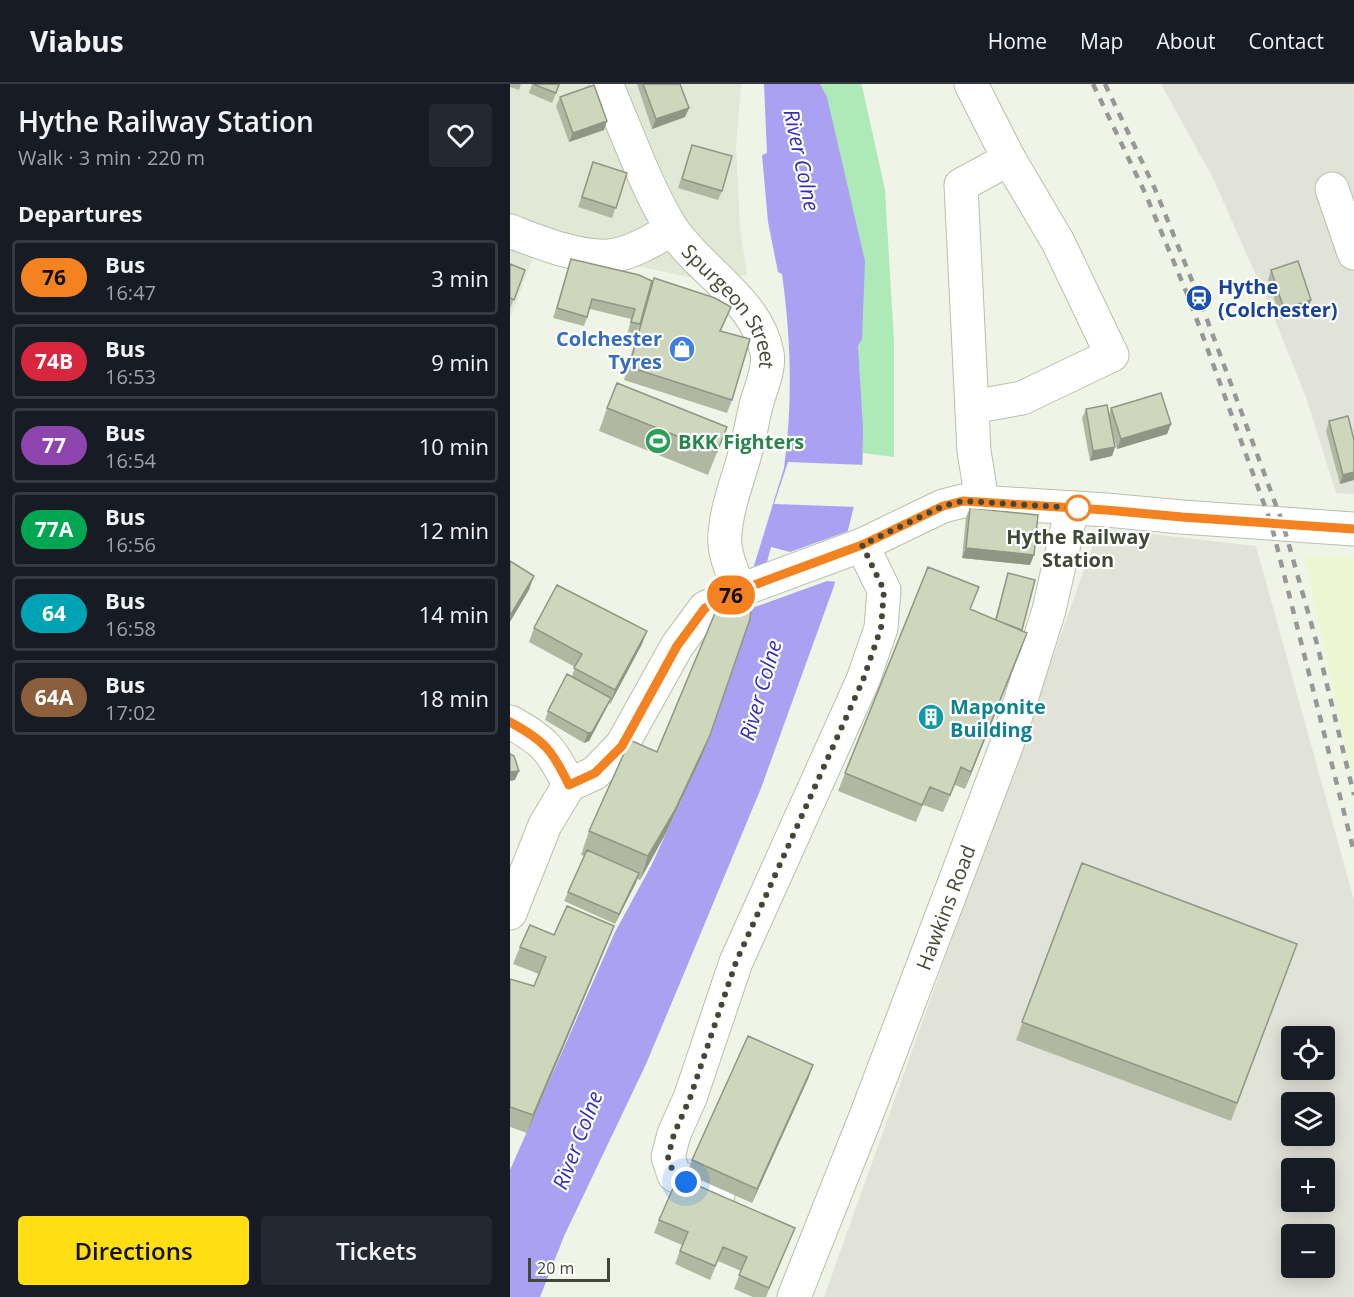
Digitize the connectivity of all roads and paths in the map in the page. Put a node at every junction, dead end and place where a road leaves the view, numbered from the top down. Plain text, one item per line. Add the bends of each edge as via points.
1 (606, 84) edge
2 (971, 84) edge
3 (1009, 159) junction
4 (1332, 189) dead end
5 (672, 229) junction
6 (510, 231) edge
7 (1354, 253) edge
8 (972, 407) junction
9 (982, 501) junction
10 (1072, 508) junction
11 (1354, 529) edge
12 (853, 549) junction
13 (743, 590) junction
14 (510, 722) edge
15 (569, 785) junction
16 (510, 913) edge
17 (747, 1208) edge
18 (787, 1226) edge
19 (817, 1239) junction
20 (794, 1297) edge

1 - 5 street
2 - 3 street
3 - 8 street via 961,184
3 - 8 street via 1058,242 1112,355 1022,398
4 - 7 street
5 - 6 street, Spurgeon Street via 641,246 610,256 573,252
5 - 13 street, Spurgeon Street via 745,308 763,335 767,351 768,361 724,536 729,565
8 - 9 street
9 - 10 street
9 - 12 street via 943,506
10 - 11 street
10 - 19 street, Hawkins Road via 1049,610 1007,744
12 - 13 street
12 - 17 street via 884,590 881,628 863,680 736,962 668,1157 674,1175
13 - 15 street via 705,608 677,646 622,746 595,773
14 - 15 street via 534,735 555,756
15 - 16 street via 545,825
18 - 19 street
19 - 20 street, Hawkins Road

